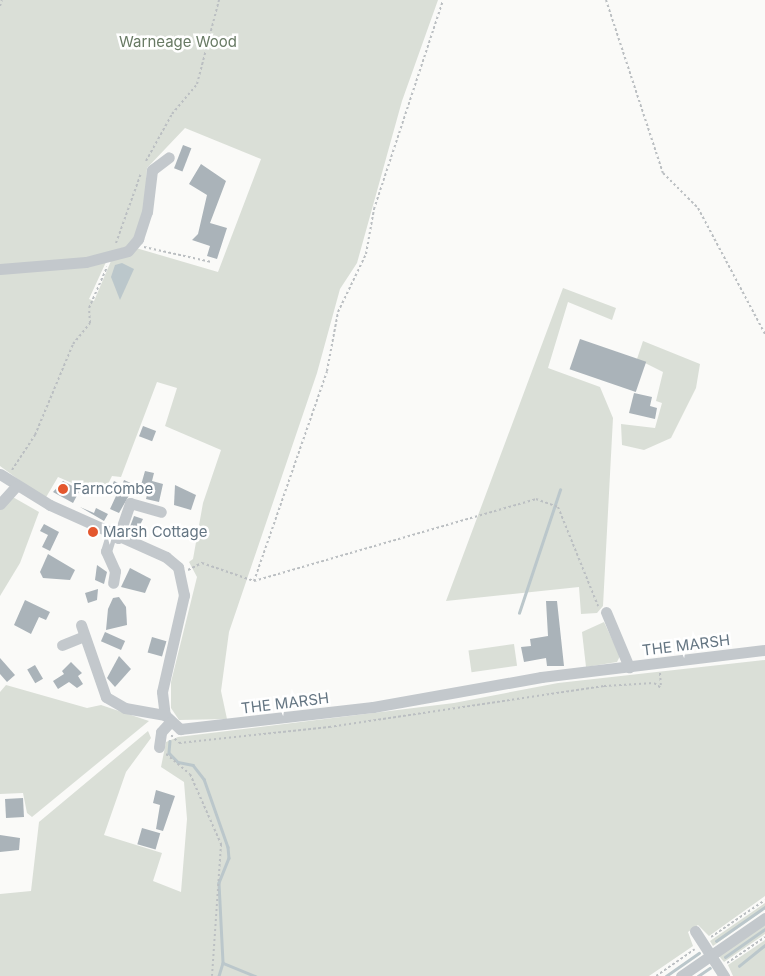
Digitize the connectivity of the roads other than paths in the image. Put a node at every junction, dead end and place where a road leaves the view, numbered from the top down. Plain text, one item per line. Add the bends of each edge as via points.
1 (169, 158) dead end
2 (0, 269) edge
3 (8, 480) edge
4 (0, 504) edge
5 (161, 512) dead end
6 (114, 537) junction
7 (113, 582) dead end
8 (606, 612) road end
9 (81, 624) dead end
10 (84, 636) junction
11 (62, 644) dead end
12 (765, 650) edge
13 (630, 667) junction
14 (169, 721) junction
15 (159, 747) road end
16 (765, 918) edge
17 (695, 931) dead end
18 (711, 955) junction
19 (722, 972) edge
20 (681, 976) edge

1 - 2 street via 152,170 147,212 134,247 110,256
3 - 4 street
3 - 6 street
5 - 6 street via 130,503
6 - 7 street via 106,551 115,571
6 - 14 street via 166,557 182,573 184,596 162,692
8 - 13 street
9 - 10 street, THE MARSH
10 - 11 street
10 - 14 street, THE MARSH via 106,697 125,708
12 - 13 street, THE MARSH
13 - 14 street, THE MARSH via 373,707 186,729
14 - 15 street via 161,732
16 - 18 street
17 - 18 street
18 - 19 street
18 - 20 street

